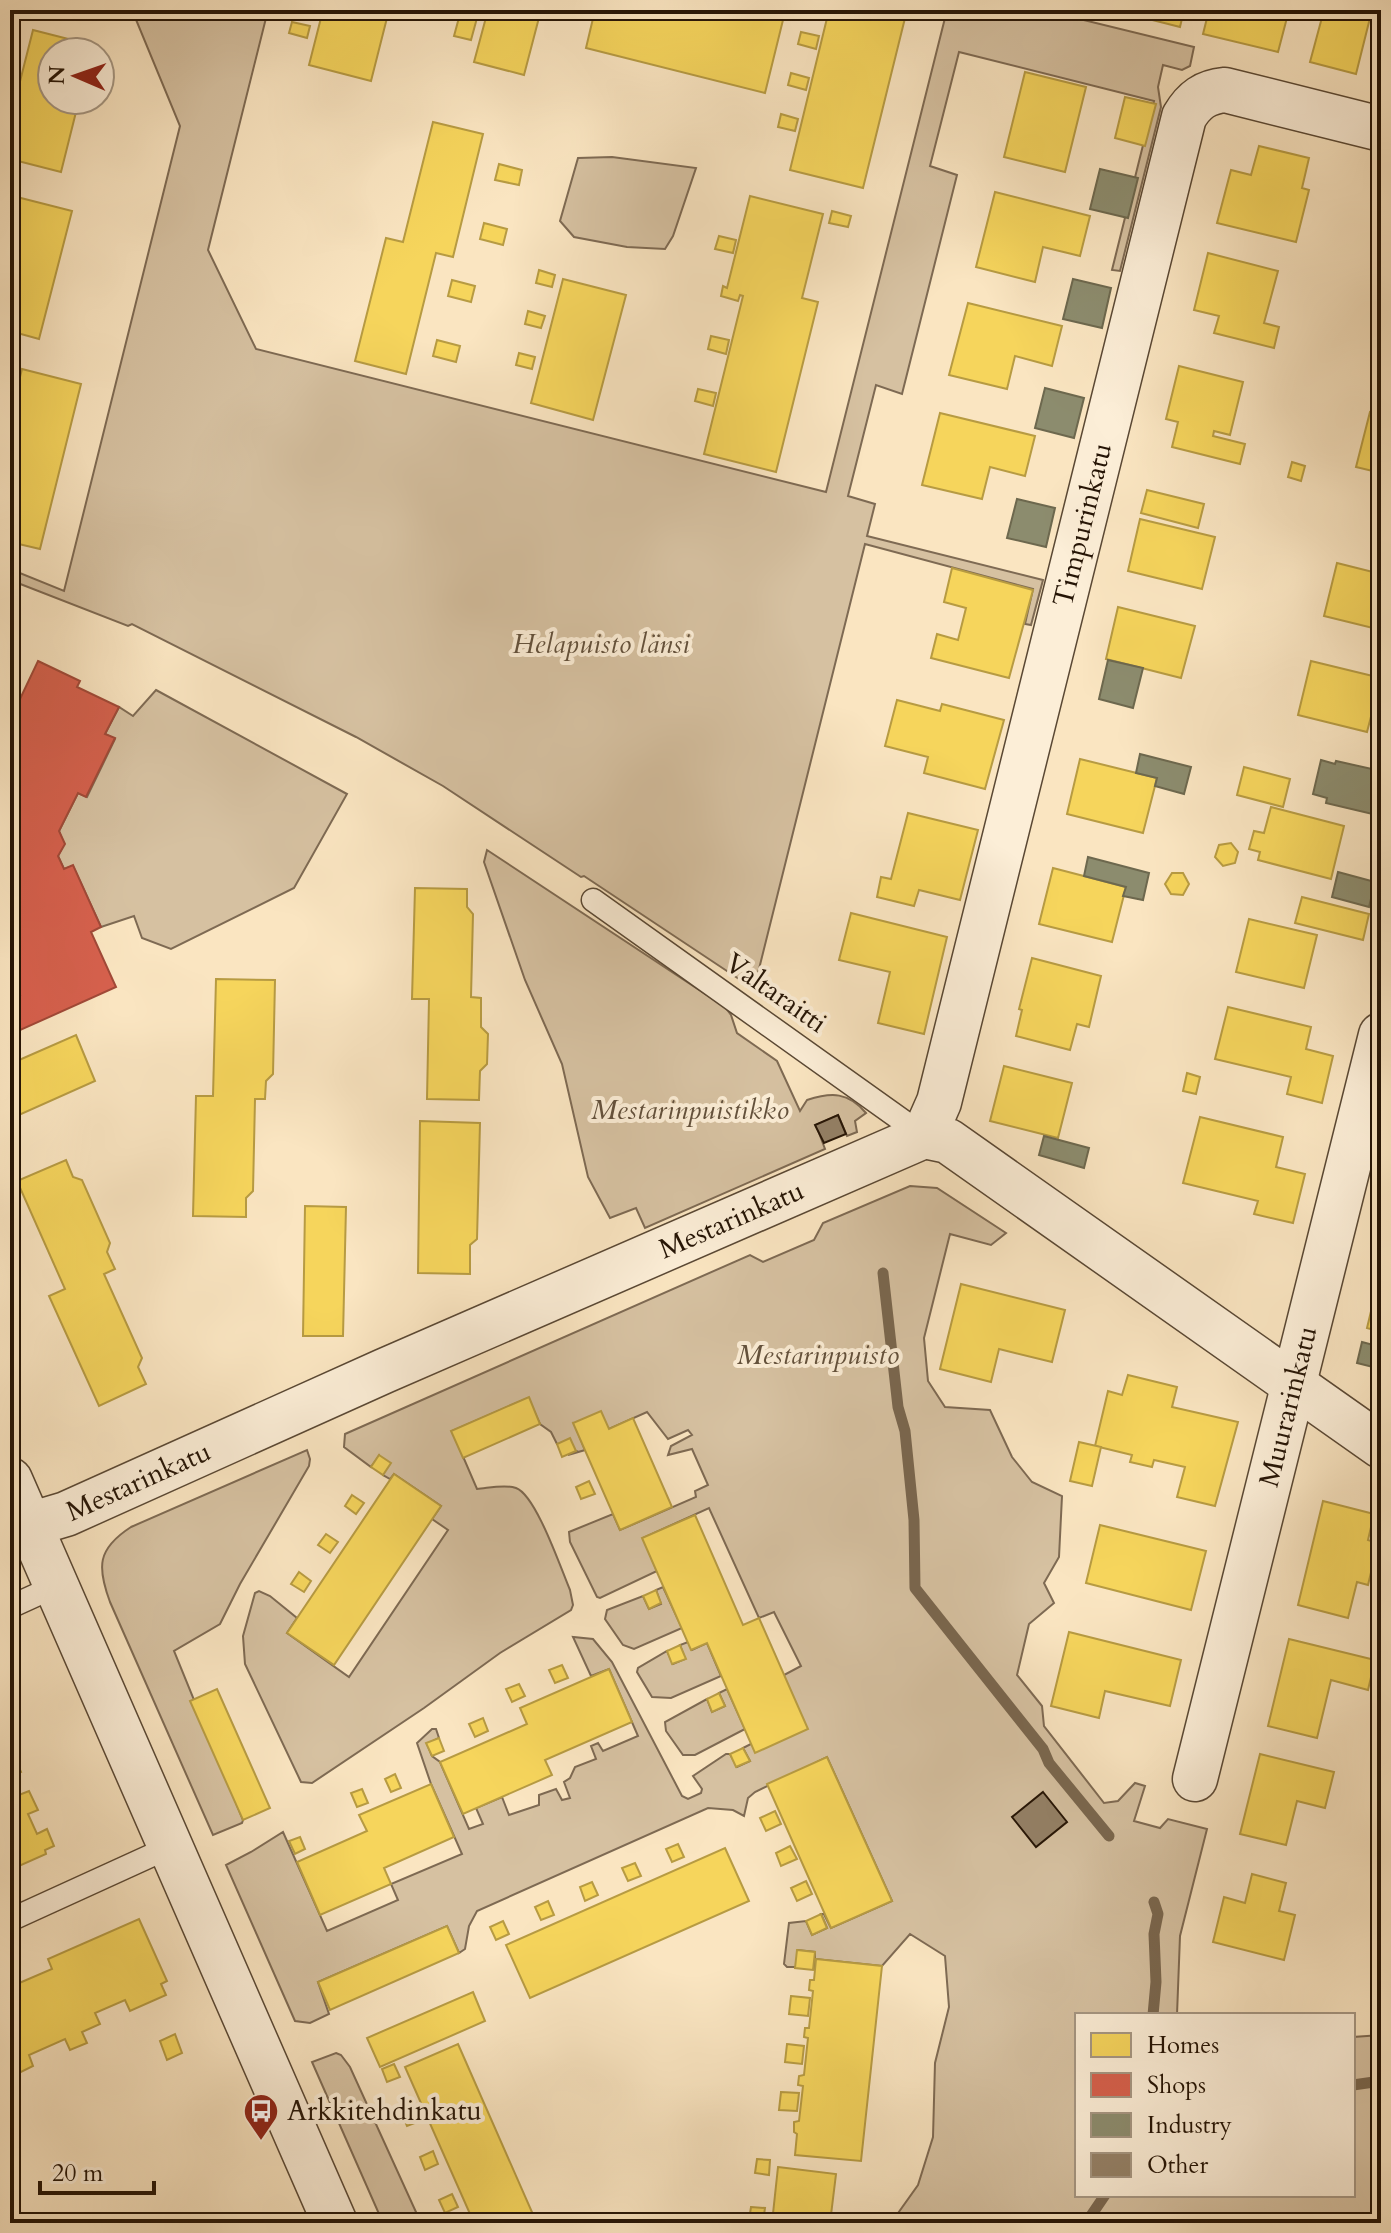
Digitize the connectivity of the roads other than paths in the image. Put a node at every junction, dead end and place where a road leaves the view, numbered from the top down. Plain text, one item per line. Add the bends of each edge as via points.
1 (1381, 129) edge
2 (593, 900) dead end
3 (1381, 1035) edge
4 (924, 1136) junction
5 (1294, 1385) junction
6 (1381, 1446) edge
7 (10, 1480) edge
8 (29, 1525) junction
9 (56, 1586) junction
10 (10, 1607) edge
11 (1195, 1779) dead end
12 (170, 1847) junction
13 (10, 1920) edge
14 (335, 2223) edge

1 - 4 street, Timpurinkatu via 1225,90 1199,98 1184,117 939,1102
2 - 4 lane, Valtaraitti
3 - 5 street, Muurarinkatu
4 - 5 street via 948,1141
4 - 8 street, Mestarinkatu via 66,1514
5 - 6 street
5 - 11 street, Muurarinkatu
7 - 8 street
8 - 9 street
9 - 10 lane
9 - 12 street
12 - 13 lane
12 - 14 street

